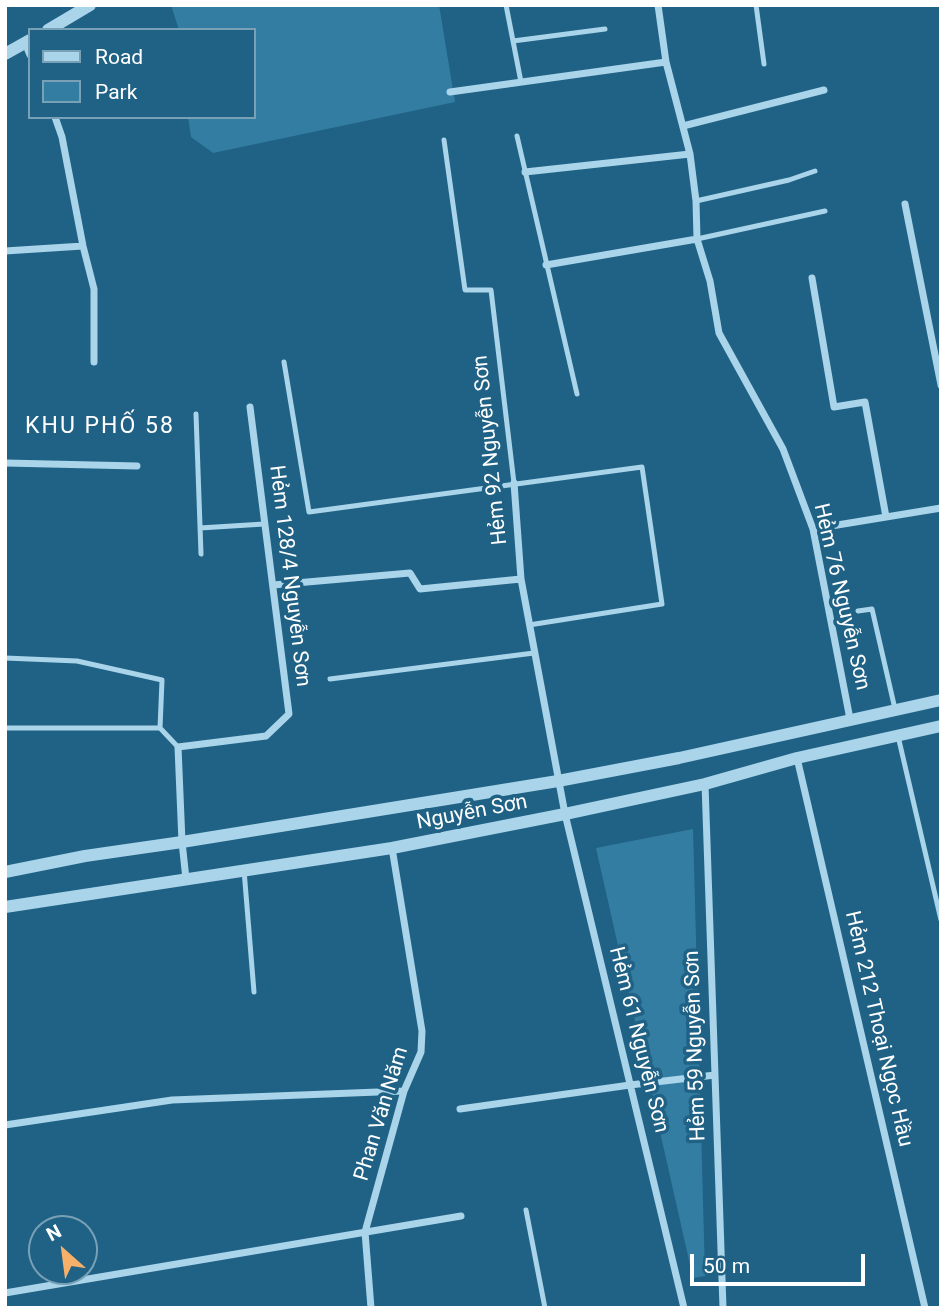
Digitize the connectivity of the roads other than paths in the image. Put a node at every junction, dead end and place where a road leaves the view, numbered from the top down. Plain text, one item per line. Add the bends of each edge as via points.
1 (90, 5) edge
2 (506, 5) edge
3 (658, 5) edge
4 (756, 5) edge
5 (51, 28) edge
6 (605, 29) dead end
7 (513, 41) junction
8 (28, 46) edge
9 (5, 54) edge
10 (666, 62) junction
11 (764, 64) dead end
12 (522, 82) junction
13 (824, 90) dead end
14 (450, 92) dead end
15 (56, 119) edge
16 (683, 126) junction
17 (517, 136) dead end
18 (444, 141) dead end
19 (690, 153) junction
20 (815, 171) dead end
21 (525, 172) junction
22 (696, 201) junction
23 (905, 204) dead end
24 (825, 211) dead end
25 (697, 239) junction
26 (83, 246) junction
27 (5, 251) edge
28 (546, 265) junction
29 (812, 278) dead end
30 (94, 362) dead end
31 (284, 362) dead end
32 (941, 385) edge
33 (577, 394) dead end
34 (250, 407) dead end
35 (196, 414) dead end
36 (5, 463) edge
37 (137, 466) dead end
38 (514, 483) junction
39 (941, 508) edge
40 (886, 517) junction
41 (264, 524) junction
42 (200, 528) junction
43 (813, 529) junction
44 (201, 554) dead end
45 (521, 579) junction
46 (273, 585) junction
47 (858, 611) dead end
48 (529, 625) junction
49 (534, 653) junction
50 (5, 658) edge
51 (330, 679) dead end
52 (941, 700) edge
53 (895, 709) junction
54 (850, 719) junction
55 (941, 726) edge
56 (5, 728) edge
57 (160, 728) junction
58 (898, 736) junction
59 (178, 747) junction
60 (797, 758) junction
61 (558, 781) junction
62 (705, 784) junction
63 (565, 814) junction
64 (182, 842) junction
65 (392, 848) junction
66 (244, 870) junction
67 (5, 872) edge
68 (186, 879) junction
69 (5, 907) edge
70 (941, 920) edge
71 (254, 992) dead end
72 (715, 1076) junction
73 (631, 1086) junction
74 (404, 1091) junction
75 (460, 1110) dead end
76 (5, 1125) edge
77 (526, 1210) dead end
78 (460, 1216) dead end
79 (365, 1232) junction
80 (5, 1293) edge
81 (371, 1308) edge
82 (545, 1308) edge
83 (684, 1308) edge
84 (723, 1308) edge
85 (925, 1308) edge

1 - 5 street
2 - 7 lane
3 - 10 street, Hẻm 76 Nguyễn Sơn
4 - 11 lane
6 - 7 lane
7 - 12 lane
8 - 9 street
10 - 12 street
10 - 16 street, Hẻm 76 Nguyễn Sơn
12 - 14 street
13 - 16 street
15 - 26 street
16 - 19 street, Hẻm 76 Nguyễn Sơn
17 - 21 lane
18 - 38 lane, Hẻm 92 Nguyễn Sơn via 465,290 491,290
19 - 21 street
19 - 22 street, Hẻm 76 Nguyễn Sơn
20 - 22 lane
21 - 28 lane
22 - 25 street, Hẻm 76 Nguyễn Sơn
23 - 32 street
24 - 25 lane
25 - 28 street
25 - 43 street, Hẻm 76 Nguyễn Sơn via 719,333 783,449
26 - 27 street
26 - 30 street via 94,289
28 - 33 lane
29 - 40 street via 834,407 865,402
31 - 38 lane via 309,512
34 - 41 street, Hẻm 128/4 Nguyễn Sơn
35 - 42 lane
36 - 37 street
38 - 45 street, Hẻm 92 Nguyễn Sơn
38 - 48 lane via 642,467 662,604
39 - 40 street
40 - 43 street
41 - 42 lane
41 - 46 street, Hẻm 128/4 Nguyễn Sơn
42 - 44 lane
43 - 54 street, Hẻm 76 Nguyễn Sơn
45 - 46 street via 420,590 410,573
45 - 48 street, Hẻm 92 Nguyễn Sơn
46 - 59 street, Hẻm 128/4 Nguyễn Sơn via 289,714 266,736
47 - 53 lane via 872,609
48 - 49 street, Hẻm 92 Nguyễn Sơn
49 - 51 lane
49 - 61 street, Hẻm 92 Nguyễn Sơn
50 - 57 lane via 77,660 162,680
52 - 53 street, Nguyễn Sơn
53 - 54 street, Nguyễn Sơn
54 - 61 street, Nguyễn Sơn
55 - 58 street, Nguyễn Sơn
56 - 57 lane
57 - 59 lane
58 - 60 street, Nguyễn Sơn
58 - 70 lane
59 - 64 street
60 - 62 street, Nguyễn Sơn
60 - 85 street, Hẻm 212 Thoại Ngọc Hầu
61 - 63 street, Hẻm 61 Nguyễn Sơn
61 - 64 street, Nguyễn Sơn
62 - 63 street, Nguyễn Sơn
62 - 72 street, Hẻm 59 Nguyễn Sơn
63 - 65 street, Nguyễn Sơn
63 - 73 street, Hẻm 61 Nguyễn Sơn
64 - 67 street, Nguyễn Sơn
64 - 68 street
65 - 66 street, Nguyễn Sơn
65 - 74 street, Phan Văn Năm via 422,1031 421,1052
66 - 68 street, Nguyễn Sơn
66 - 71 lane
68 - 69 street, Nguyễn Sơn
72 - 73 street
72 - 84 street, Hẻm 59 Nguyễn Sơn
73 - 75 street
73 - 83 street, Hẻm 61 Nguyễn Sơn
74 - 76 street via 172,1100
74 - 79 street, Phan Văn Năm
77 - 82 lane
78 - 79 street
79 - 80 street
79 - 81 street, Phan Văn Năm

